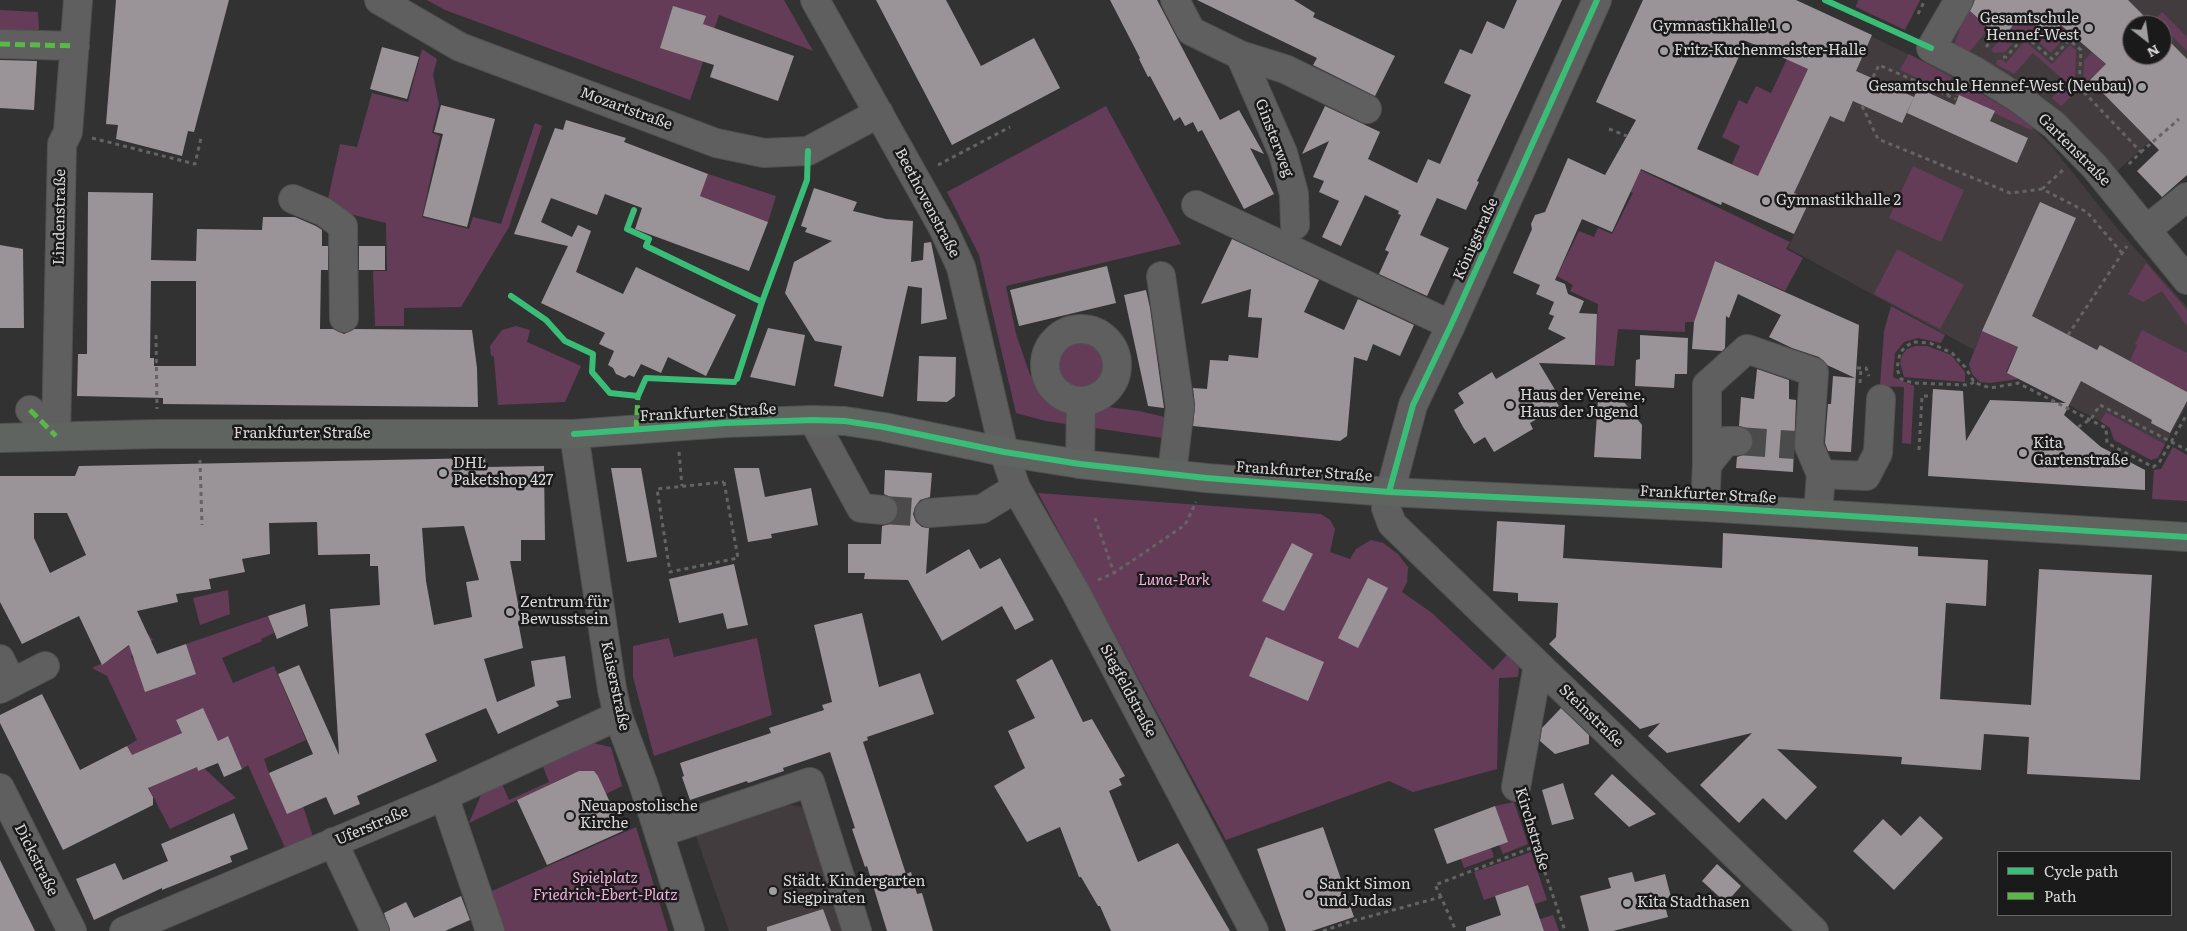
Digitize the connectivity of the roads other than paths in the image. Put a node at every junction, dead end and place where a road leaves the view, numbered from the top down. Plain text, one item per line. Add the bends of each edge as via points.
1 (78, 0) edge
2 (379, 0) edge
3 (815, 0) edge
4 (1175, 0) edge
5 (1597, 0) edge
6 (1959, 0) edge
7 (0, 44) edge
8 (75, 46) junction
9 (1240, 55) junction
10 (1368, 109) dead end
11 (879, 113) junction
12 (2187, 197) edge
13 (293, 199) dead end
14 (1196, 205) dead end
15 (1295, 225) dead end
16 (2144, 227) junction
17 (1162, 276) dead end
18 (2187, 280) edge
19 (344, 318) dead end
20 (1451, 325) junction
21 (1881, 399) dead end
22 (1082, 401) dead end
23 (30, 410) dead end
24 (812, 420) junction
25 (574, 434) junction
26 (56, 436) junction
27 (0, 438) edge
28 (1738, 442) tunnel mouth
29 (1004, 452) junction
30 (1080, 464) junction
31 (1707, 465) junction
32 (1172, 473) junction
33 (1821, 474) junction
34 (1016, 488) junction
35 (1388, 492) junction
36 (1705, 507) junction
37 (883, 510) tunnel mouth
38 (929, 512) tunnel mouth
39 (1818, 513) junction
40 (2187, 538) edge
41 (1538, 665) junction
42 (46, 666) dead end
43 (4, 677) edge
44 (618, 716) junction
45 (1516, 787) road end
46 (0, 788) edge
47 (444, 796) junction
48 (659, 833) junction
49 (333, 842) junction
50 (72, 931) edge
51 (124, 931) edge
52 (375, 931) edge
53 (490, 931) edge
54 (690, 931) edge
55 (857, 931) edge
56 (1254, 931) edge
57 (1814, 931) edge

1 - 8 street, Lindenstraße
2 - 11 street, Mozartstraße via 460,47 716,143 764,154 808,151
3 - 11 street, Beethovenstraße
4 - 9 street via 1192,31
5 - 20 street, Königstraße
6 - 16 street, Gartenstraße via 1931,48 1965,75 2021,100 2054,125
7 - 8 street
8 - 26 street, Lindenstraße via 68,132 62,144
9 - 10 street via 1284,69
9 - 15 street, Ginsterweg via 1283,153 1294,194
11 - 29 street, Beethovenstraße via 943,228 960,267
12 - 16 street
13 - 19 street via 324,212 343,226
14 - 20 street
16 - 18 street, Gartenstraße
17 - 32 street via 1180,407
20 - 35 street, Königstraße via 1413,404
21 - 33 street via 1878,452 1866,476
22 - 30 street
23 - 26 street
24 - 25 main road, Frankfurter Straße
24 - 29 main road, Frankfurter Straße via 884,427
24 - 37 street via 861,508
25 - 26 main road, Frankfurter Straße
25 - 44 street, Kaiserstraße
26 - 27 main road, Frankfurter Straße
28 - 31 street via 1726,441
29 - 30 main road, Frankfurter Straße
29 - 34 street, Siegfeldstraße
30 - 32 main road, Frankfurter Straße
31 - 33 street via 1707,385 1747,349 1814,372 1802,445
31 - 36 street
32 - 35 main road, Frankfurter Straße
33 - 39 street
34 - 38 street via 982,509
34 - 56 street, Siegfeldstraße via 1075,590
35 - 36 main road, Frankfurter Straße
35 - 41 street, Steinstraße via 1386,508 1392,524
36 - 39 main road, Frankfurter Straße
39 - 40 main road, Frankfurter Straße
41 - 45 street, Kirchstraße
41 - 57 street, Steinstraße
42 - 43 street
44 - 47 street, Uferstraße
44 - 48 street, Kaiserstraße
46 - 50 street, Dickstraße
47 - 49 street, Uferstraße
47 - 53 street
48 - 54 street, Kaiserstraße
48 - 55 street via 810,782
49 - 51 street, Uferstraße
49 - 52 street

